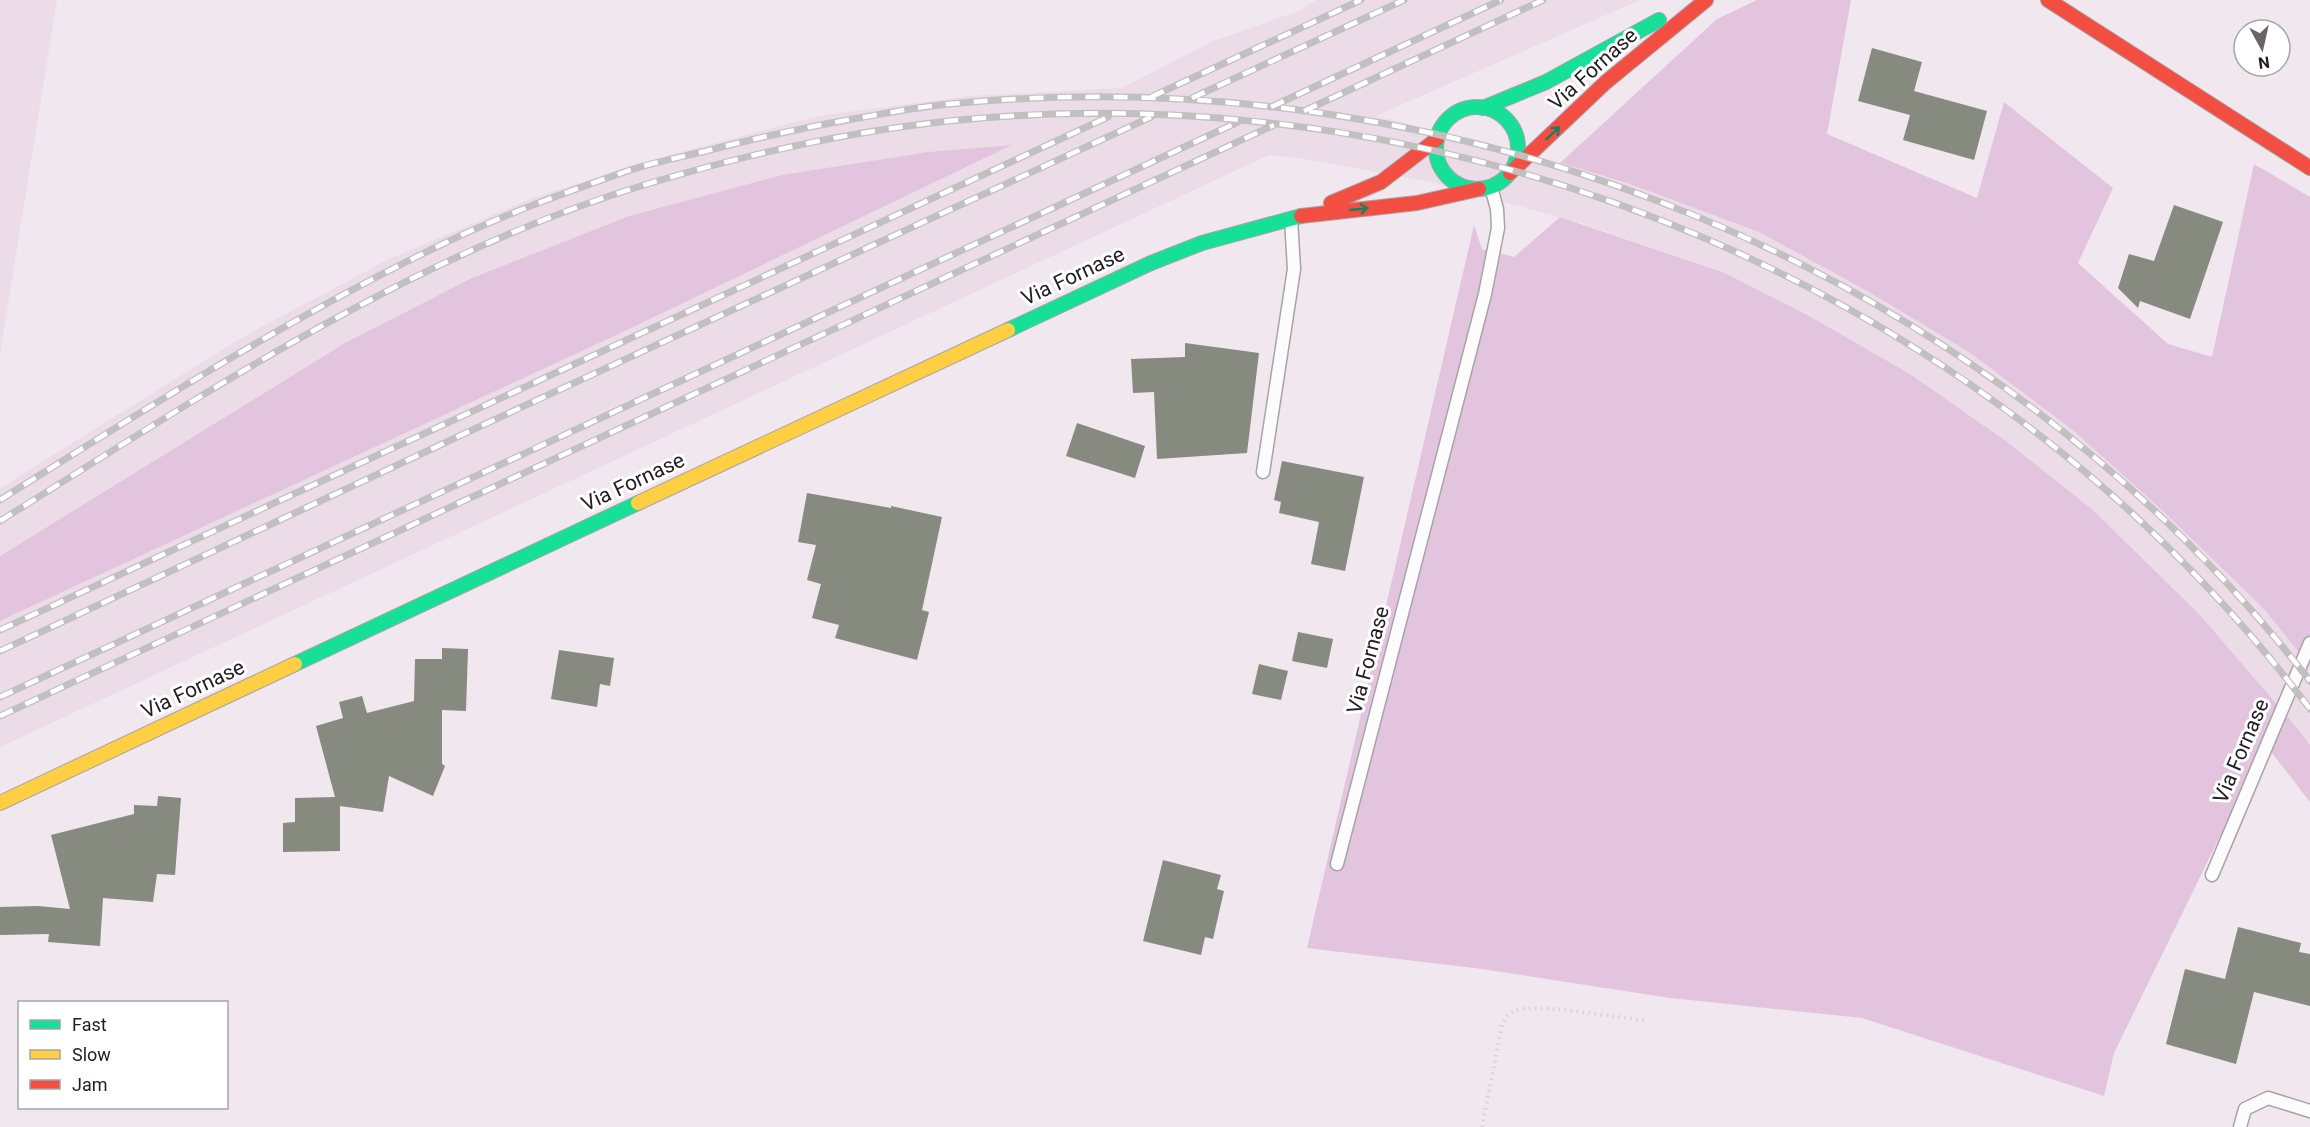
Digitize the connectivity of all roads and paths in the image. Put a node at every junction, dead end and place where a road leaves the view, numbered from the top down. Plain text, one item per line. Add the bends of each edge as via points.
1 (1705, 0) edge
2 (2048, 0) edge
3 (1483, 108) junction
4 (1437, 139) junction
5 (2310, 168) edge
6 (1510, 173) junction
7 (1485, 188) junction
8 (1296, 217) junction
9 (1263, 472) dead end
10 (2310, 643) edge
11 (0, 803) edge
12 (1336, 864) dead end
13 (2212, 875) dead end
14 (1648, 1021) dead end
15 (2310, 1111) edge
16 (1482, 1127) edge
17 (2240, 1127) edge

1 - 3 street, Via Fornase via 1546,82
6 -> 1 street, Via Fornase via 1606,82
2 - 5 street
3 - 4 street, Via Fornase via 1468,108 1454,115 1443,125
3 - 6 street via 1502,116 1515,133 1517,160
4 - 7 street via 1437,154 1447,176 1467,188
4 - 8 street, Via Fornase via 1381,182
6 - 7 street, Via Fornase
8 -> 7 street, Via Fornase via 1417,203
7 - 12 lane, Via Fornase via 1497,209 1498,228 1485,294
8 - 9 lane via 1294,269
8 - 11 street, Via Fornase via 1202,243 1110,281
10 - 13 lane, Via Fornase
14 - 16 path via 1538,1008 1514,1010 1502,1025
15 - 17 lane via 2268,1098 2245,1109

